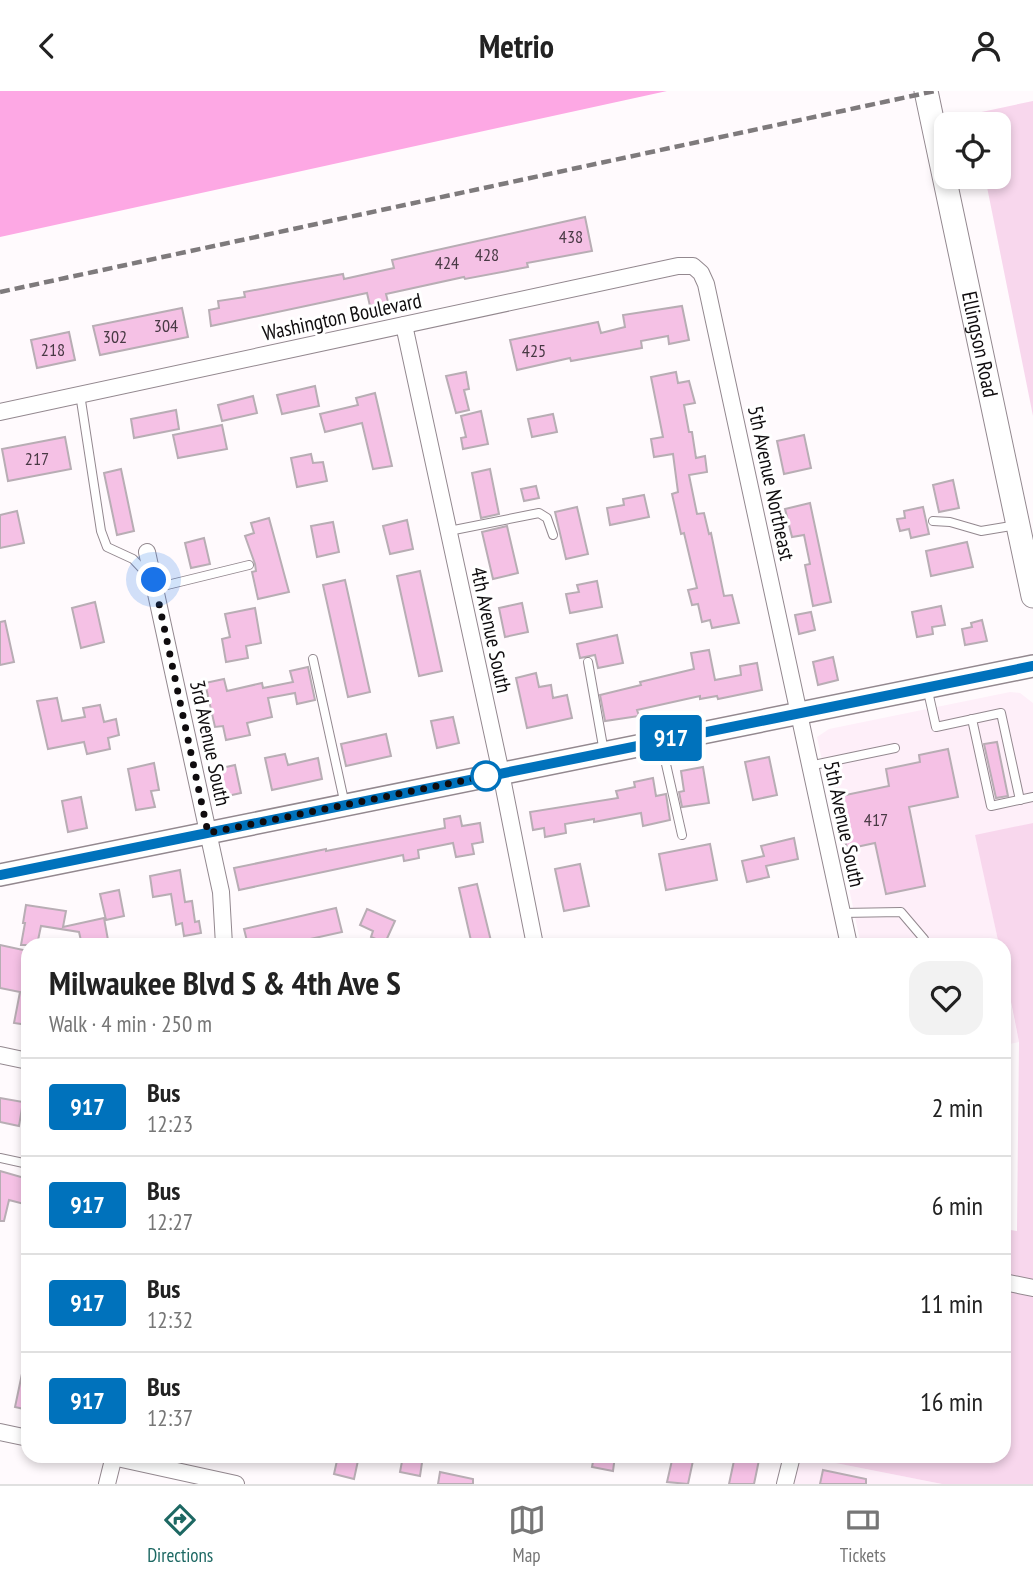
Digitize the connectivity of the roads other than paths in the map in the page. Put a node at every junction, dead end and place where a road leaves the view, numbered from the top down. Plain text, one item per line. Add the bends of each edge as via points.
1 (926, 91) edge
2 (693, 266) joint
3 (404, 325) junction
4 (80, 394) junction
5 (0, 411) edge
6 (933, 521) dead end
7 (1017, 525) junction
8 (449, 531) junction
9 (553, 535) dead end
10 (147, 552) dead end
11 (249, 565) dead end
12 (154, 584) junction
13 (1033, 596) edge
14 (313, 659) dead end
15 (588, 662) dead end
16 (1033, 666) edge
17 (927, 687) junction
18 (799, 712) junction
19 (972, 719) junction
20 (661, 740) junction
21 (895, 748) dead end
22 (604, 752) junction
23 (810, 766) junction
24 (501, 773) junction
25 (1033, 797) edge
26 (1020, 800) junction
27 (345, 805) junction
28 (208, 833) junction
29 (682, 835) dead end
30 (0, 875) edge
31 (842, 913) junction
32 (224, 938) edge
33 (534, 938) edge
34 (847, 938) edge
35 (923, 938) edge
36 (0, 1055) edge
37 (21, 1060) edge
38 (0, 1158) edge
39 (21, 1163) edge
40 (1011, 1283) edge
41 (1033, 1288) edge
42 (0, 1432) edge
43 (21, 1436) edge
44 (111, 1463) edge
45 (143, 1463) edge
46 (790, 1463) edge
47 (107, 1484) edge
48 (236, 1484) edge
49 (785, 1484) edge

1 - 7 main road, Ellingson Road
2 - 3 street, Washington Boulevard
2 - 18 street, 5th Avenue Northeast via 706,284
3 - 4 street, Washington Boulevard
3 - 8 street, 4th Avenue South
4 - 5 street, Washington Boulevard
4 - 12 lane via 107,547 133,559
6 - 7 lane via 981,531
7 - 13 main road, Ellingson Road
8 - 9 lane via 539,513 547,518
8 - 24 street, 4th Avenue South
10 - 12 street, 3rd Avenue South
11 - 12 lane
12 - 28 street, 3rd Avenue South
14 - 27 lane
15 - 22 lane
16 - 17 street
17 - 18 street
17 - 19 lane via 936,727
18 - 20 street
18 - 23 street, 5th Avenue South
19 - 26 lane via 1001,713
19 - 26 lane via 991,806
20 - 22 street
20 - 29 lane
21 - 23 lane
22 - 24 street
23 - 31 street, 5th Avenue South
24 - 27 street
24 - 33 street, 4th Avenue South
25 - 26 lane
27 - 28 street
28 - 30 street
28 - 32 street, 3rd Avenue South via 221,893
31 - 34 street, 5th Avenue South
31 - 35 lane via 901,912
36 - 37 street
38 - 39 lane
40 - 41 street
42 - 43 street
44 - 47 street
45 - 48 street
46 - 49 street

